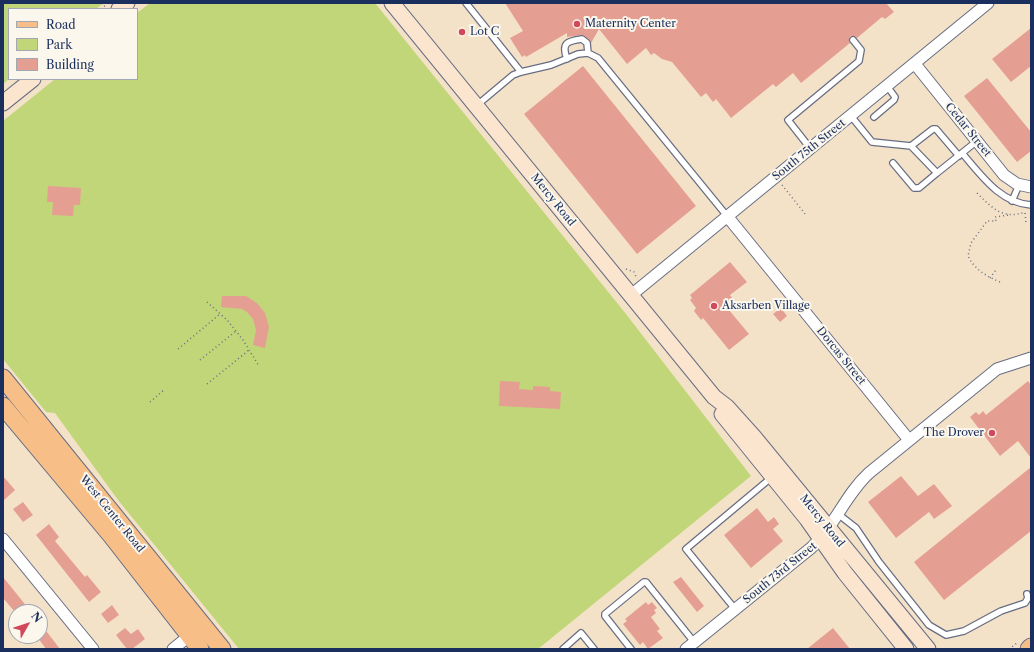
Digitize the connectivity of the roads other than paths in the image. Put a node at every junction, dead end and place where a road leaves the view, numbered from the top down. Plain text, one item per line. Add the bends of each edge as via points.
1 (393, 3) edge
2 (466, 3) edge
3 (988, 3) edge
4 (853, 40) dead end
5 (588, 53) junction
6 (567, 59) junction
7 (915, 64) junction
8 (521, 72) junction
9 (32, 80) edge
10 (888, 86) junction
11 (3, 103) edge
12 (476, 106) junction
13 (851, 116) junction
14 (874, 117) dead end
15 (977, 141) junction
16 (911, 146) junction
17 (810, 148) junction
18 (960, 154) junction
19 (893, 163) dead end
20 (937, 173) junction
21 (1026, 186) edge
22 (1012, 201) junction
23 (1031, 206) edge
24 (727, 216) junction
25 (630, 296) junction
26 (1031, 358) edge
27 (3, 378) edge
28 (714, 397) junction
29 (3, 406) edge
30 (909, 440) junction
31 (772, 476) junction
32 (838, 514) junction
33 (825, 534) junction
34 (3, 538) edge
35 (1027, 594) dead end
36 (735, 609) junction
37 (202, 625) junction
38 (194, 643) edge
39 (690, 646) edge
40 (93, 649) edge
41 (172, 649) edge
42 (222, 649) edge
43 (563, 649) edge
44 (594, 649) edge
45 (631, 649) edge
46 (906, 649) edge
47 (928, 649) edge

1 - 12 main road, Mercy Road
2 - 8 lane
3 - 7 street, South 75th Street
4 - 17 lane via 861,50 859,61 788,120
5 - 6 lane
5 - 6 lane via 587,43 582,39 570,41 564,50
5 - 24 lane via 598,58
6 - 8 lane
7 - 10 street, South 75th Street
7 - 15 street, Cedar Street
8 - 12 lane via 513,75
9 - 11 main road
10 - 13 street, South 75th Street
10 - 14 lane via 895,97 894,100
12 - 25 main road, Mercy Road
13 - 16 lane via 872,142
13 - 17 street, South 75th Street
15 - 18 lane
15 - 21 street, Cedar Street via 1004,175
16 - 18 lane via 936,129
16 - 20 lane
17 - 24 street, South 75th Street
18 - 20 lane
18 - 22 lane via 1001,196
19 - 20 lane via 914,188 919,188
21 - 22 lane
22 - 23 lane
24 - 25 street, South 75th Street
24 - 30 street, Dorcas Street
25 - 28 main road, Mercy Road
26 - 30 street, South 73rd Street via 997,369
27 - 37 main road, West Center Road
28 - 31 main road, Mercy Road via 724,418
28 - 33 main road, Mercy Road via 750,432
29 - 38 main road, West Center Road via 111,535
30 - 32 street, South 73rd Street via 858,483
31 - 33 main road, Mercy Road
31 - 36 lane via 686,549
32 - 33 street, South 73rd Street
32 - 35 lane via 856,528 879,562 929,624 946,635 964,631 1012,606 1025,603
33 - 36 street, South 73rd Street
33 - 46 main road, Mercy Road via 845,573
33 - 47 main road, Mercy Road
34 - 40 street
36 - 39 street, South 73rd Street
37 - 38 street
37 - 42 main road, West Center Road
38 - 41 street
39 - 45 lane via 644,582 605,614
43 - 44 lane via 581,634

